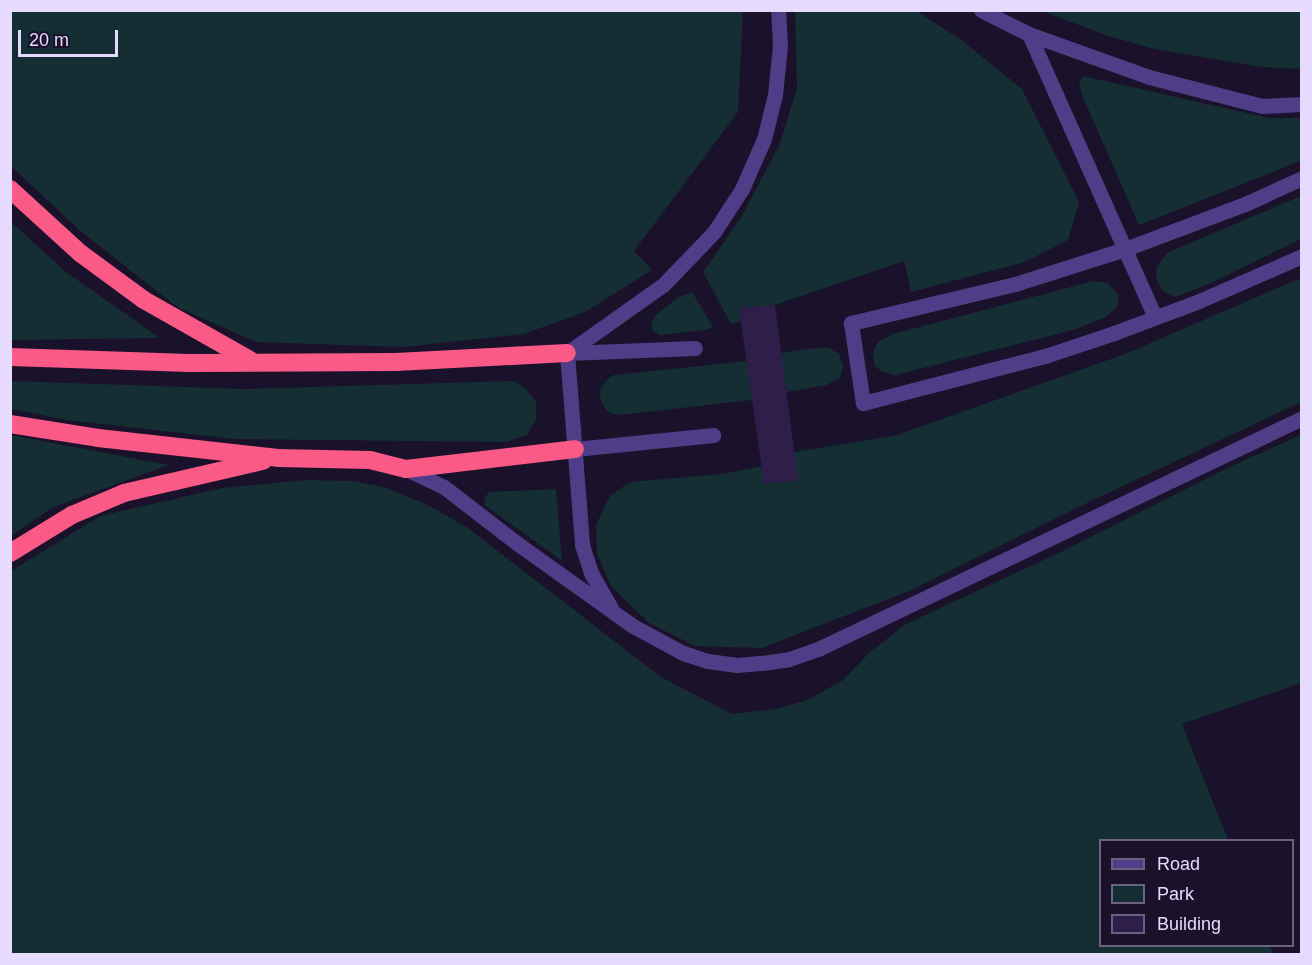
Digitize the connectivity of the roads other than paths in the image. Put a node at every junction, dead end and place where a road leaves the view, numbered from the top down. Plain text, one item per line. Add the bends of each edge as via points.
1 (778, 10) edge
2 (981, 10) edge
3 (1029, 34) junction
4 (1302, 104) edge
5 (1302, 178) edge
6 (10, 189) edge
7 (1125, 249) junction
8 (1302, 256) edge
9 (1155, 317) junction
10 (695, 348) dead end
11 (567, 353) junction
12 (10, 357) edge
13 (254, 362) junction
14 (1302, 418) edge
15 (10, 424) edge
16 (713, 435) dead end
17 (575, 449) junction
18 (278, 458) junction
19 (406, 469) junction
20 (10, 553) edge
21 (614, 613) junction

1 - 11 street via 780,45 775,95 764,139 742,189 714,232 663,284
2 - 3 street
3 - 4 street via 1149,77 1262,106
3 - 7 street
5 - 7 street
6 - 13 highway via 80,253 144,300
7 - 9 street
7 - 9 street via 1015,284 851,323 862,403 1048,355
8 - 9 street
10 - 11 street
11 - 13 highway via 396,362
11 - 17 street
12 - 13 highway
14 - 21 street via 851,634 789,659 737,665 708,661 683,653
15 - 18 highway
16 - 17 street
17 - 19 highway
17 - 21 street via 582,545 591,573
18 - 19 highway via 362,459
18 - 20 highway via 124,493 72,515
19 - 21 street via 444,487

